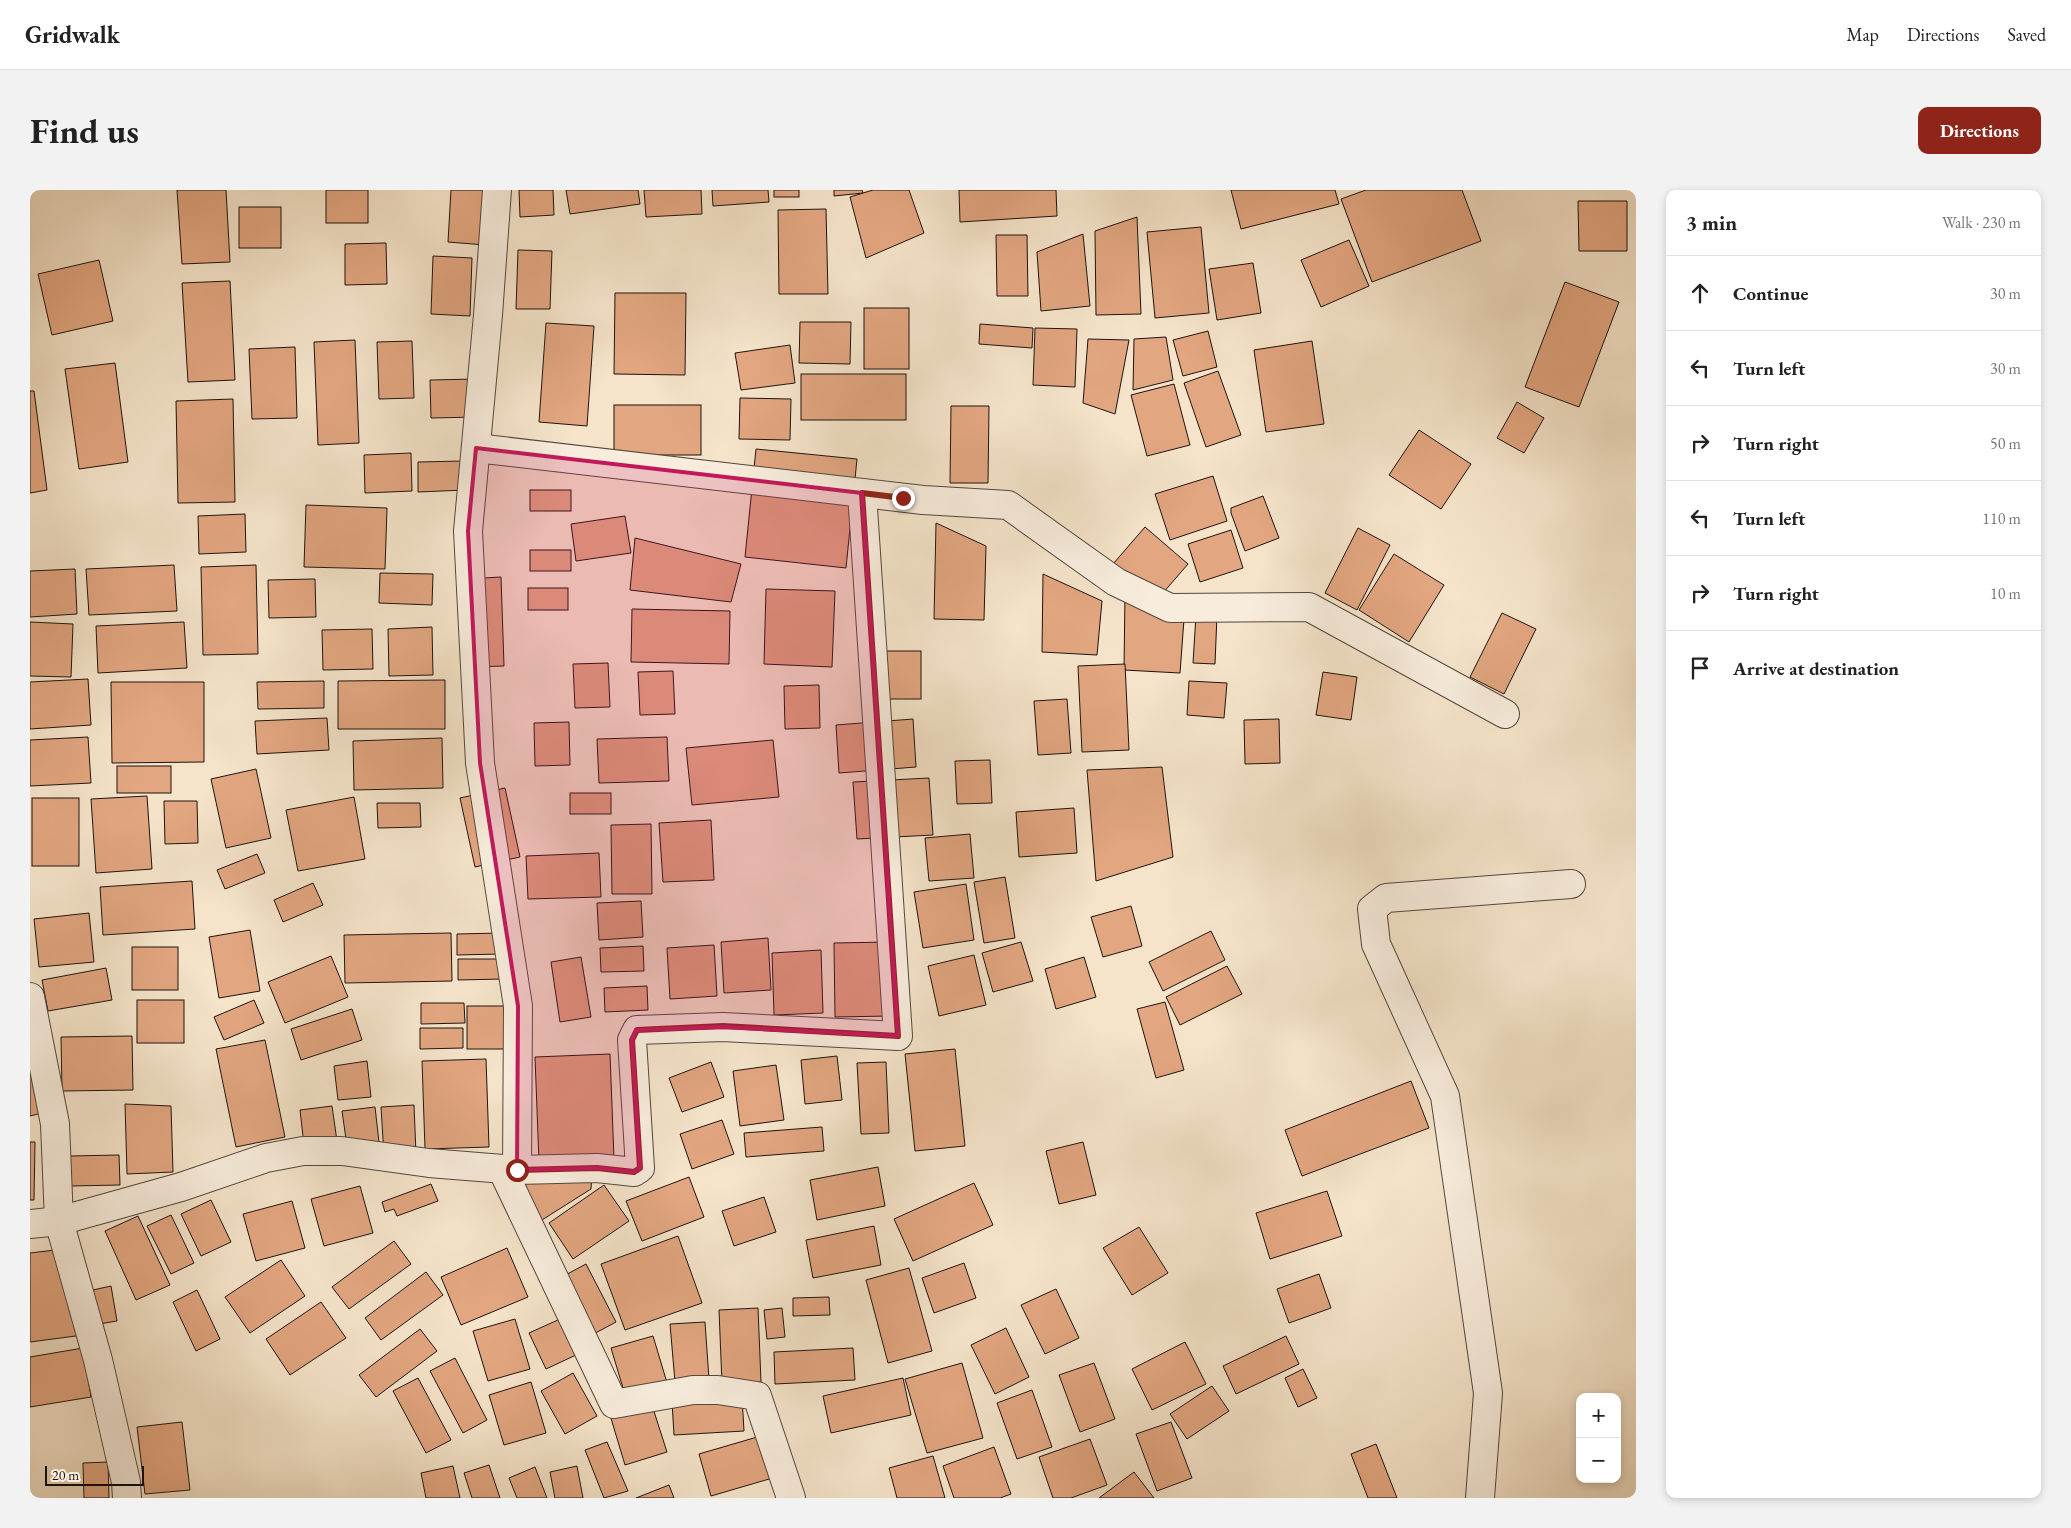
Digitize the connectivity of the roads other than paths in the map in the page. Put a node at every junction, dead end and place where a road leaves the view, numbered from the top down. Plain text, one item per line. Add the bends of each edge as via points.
1 (497, 190) edge
2 (476, 448) junction
3 (862, 493) junction
4 (1505, 714) dead end
5 (1571, 884) dead end
6 (30, 997) edge
7 (509, 1170) junction
8 (59, 1221) junction
9 (30, 1224) edge
10 (127, 1498) edge
11 (791, 1498) edge
12 (1480, 1498) edge

1 - 2 street
2 - 3 street
2 - 7 street via 468,531 480,763 518,1006
3 - 4 street via 1008,505 1116,582 1170,608 1309,607
3 - 7 street via 898,1036 723,1026 637,1030 632,1040 640,1168 634,1172 597,1168
5 - 12 street via 1386,898 1372,909 1376,944 1445,1096 1488,1393
6 - 8 street via 55,1124
7 - 8 street via 429,1163 342,1150 302,1150
7 - 11 street via 614,1404 693,1390 757,1396
8 - 9 street
8 - 10 street via 98,1360

